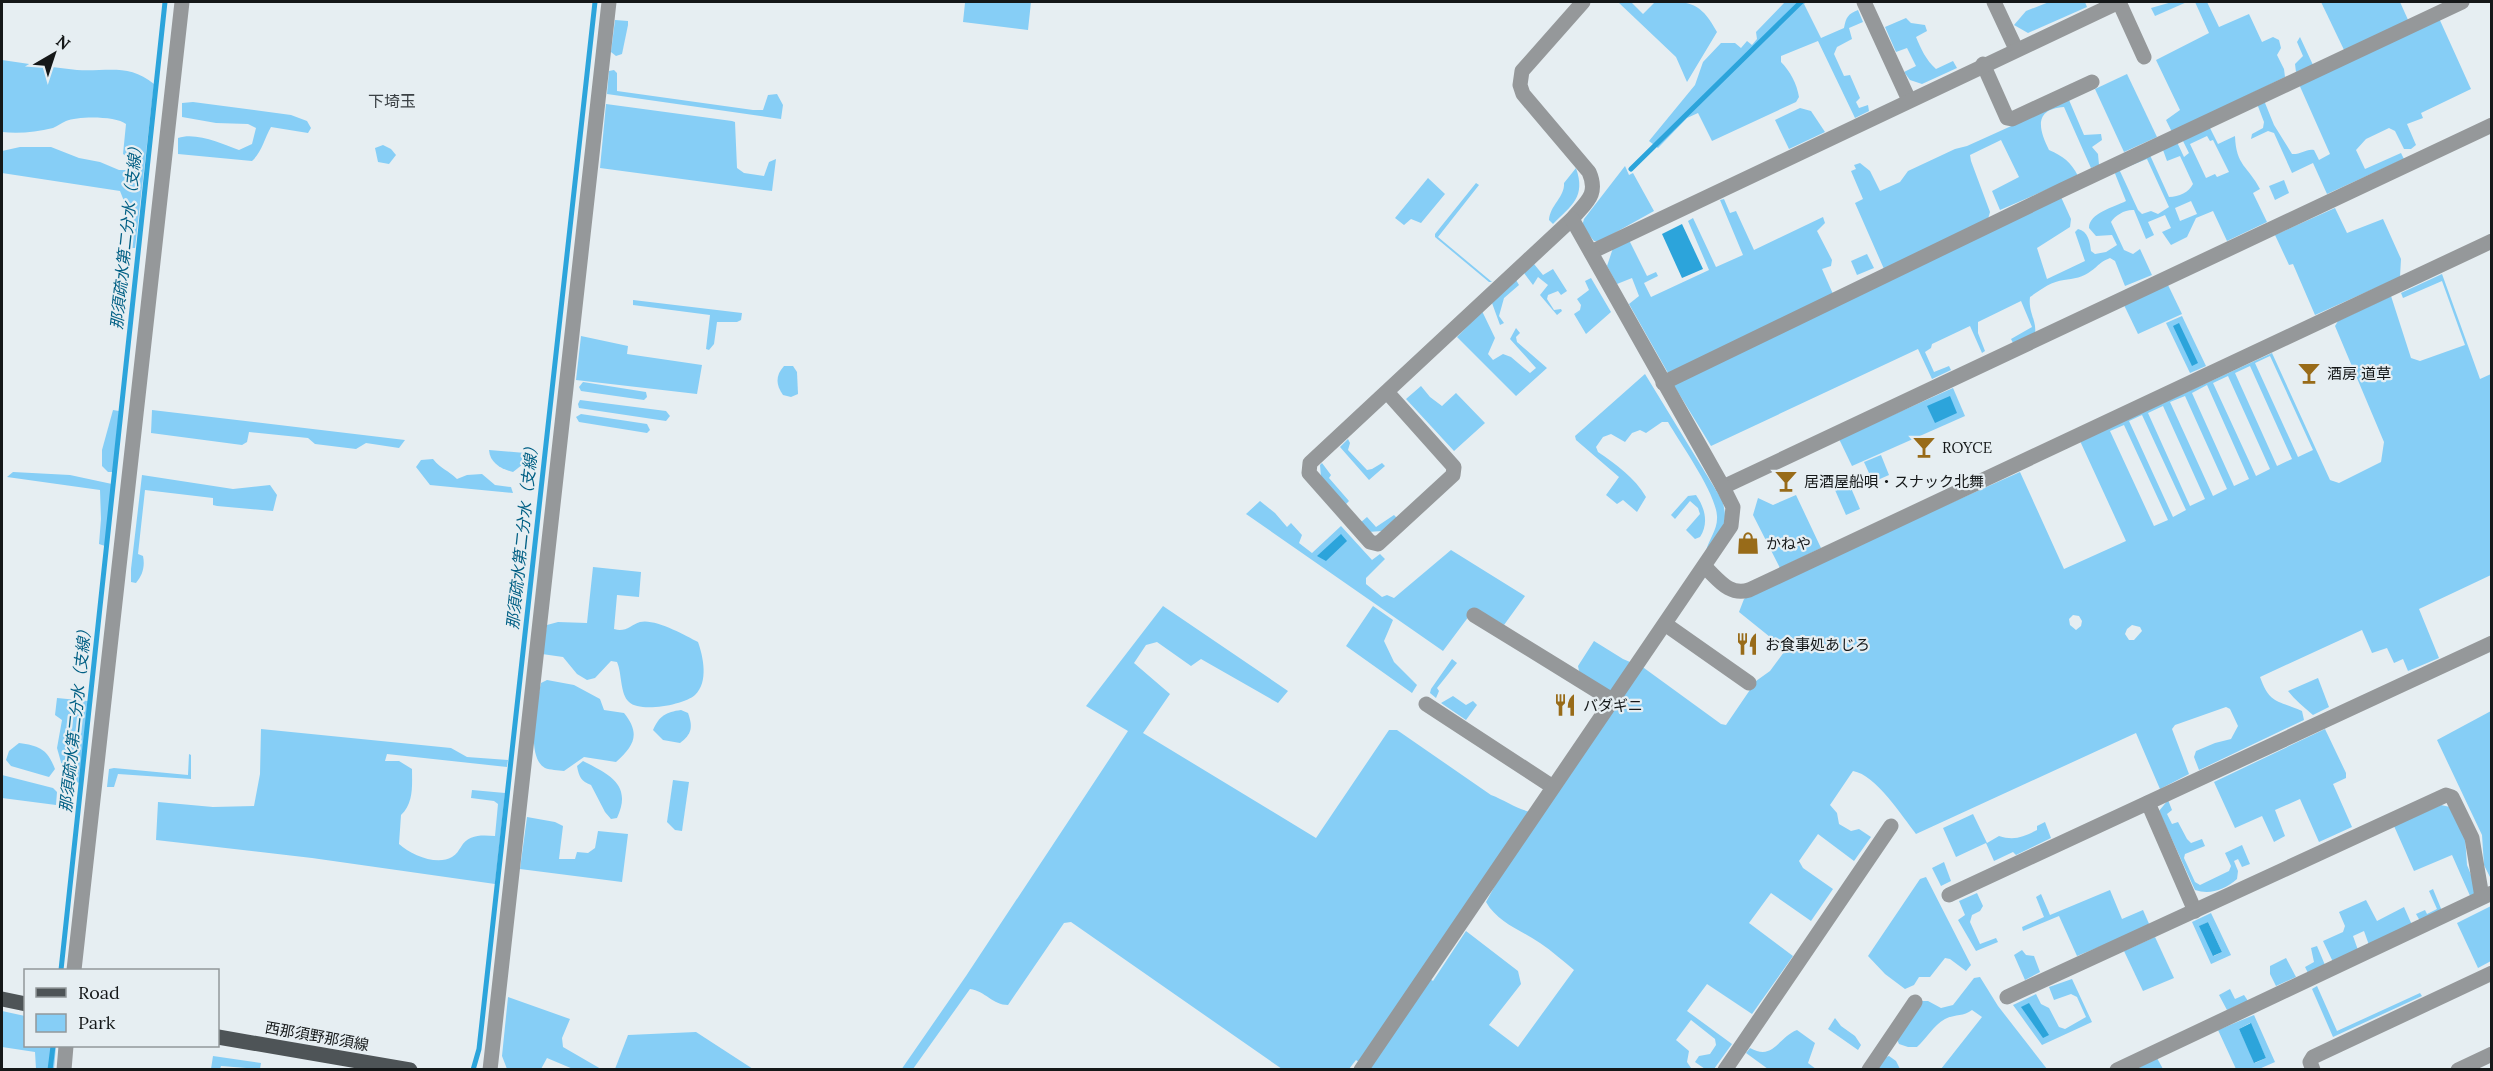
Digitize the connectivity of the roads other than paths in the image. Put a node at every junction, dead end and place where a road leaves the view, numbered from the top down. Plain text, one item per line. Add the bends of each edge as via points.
1 (182, 2) edge
2 (609, 2) edge
3 (1583, 2) edge
4 (1864, 2) edge
5 (1994, 2) edge
6 (2119, 2) edge
7 (2462, 2) edge
8 (2016, 49) junction
9 (2144, 57) dead end
10 (1983, 64) junction
11 (2092, 82) dead end
12 (1909, 100) junction
13 (2492, 125) edge
14 (1572, 219) junction
15 (2492, 241) edge
16 (1591, 252) junction
17 (1663, 383) junction
18 (1387, 392) junction
19 (1723, 487) junction
20 (1705, 567) junction
21 (1474, 615) dead end
22 (1665, 624) junction
23 (2492, 644) edge
24 (1749, 682) dead end
25 (1612, 700) junction
26 (1426, 704) dead end
27 (1553, 787) junction
28 (2148, 803) junction
29 (1890, 826) dead end
30 (1949, 895) dead end
31 (2487, 895) edge
32 (2196, 911) junction
33 (74, 969) edge
34 (2492, 974) edge
35 (2007, 997) dead end
36 (2, 999) edge
37 (1915, 1002) dead end
38 (24, 1004) edge
39 (219, 1037) edge
40 (66, 1047) edge
41 (2492, 1054) edge
42 (64, 1070) edge
43 (410, 1070) edge
44 (490, 1070) edge
45 (1361, 1070) edge
46 (1725, 1070) edge
47 (1869, 1070) edge
48 (2117, 1070) edge
49 (2313, 1070) edge
50 (2458, 1070) edge

1 - 33 street
2 - 44 street
3 - 14 street via 1522,71 1520,85 1523,94 1589,172 1594,184 1592,196
4 - 12 street
5 - 8 street
6 - 8 street
6 - 9 street
7 - 17 street
8 - 10 street
10 - 11 street via 2007,118 2012,119
10 - 12 street
12 - 16 street
13 - 19 street
14 - 16 street
14 - 18 street
15 - 20 street via 1749,590 1728,590
16 - 17 street
17 - 19 street
18 - 18 street via 1310,462 1309,472 1370,542 1378,544 1453,475 1454,467
19 - 20 street via 1733,507 1731,526
20 - 22 street
21 - 25 street
22 - 24 street
22 - 25 street
23 - 28 street
25 - 27 street
26 - 27 street
27 - 45 street
28 - 30 street
28 - 32 street
29 - 46 street
31 - 32 street via 2472,838 2452,797 2446,795
31 - 48 street
32 - 35 street
34 - 49 street via 2313,1057
36 - 38 main road
37 - 47 street
39 - 43 main road, 西那須野那須線
40 - 42 street
41 - 50 street

